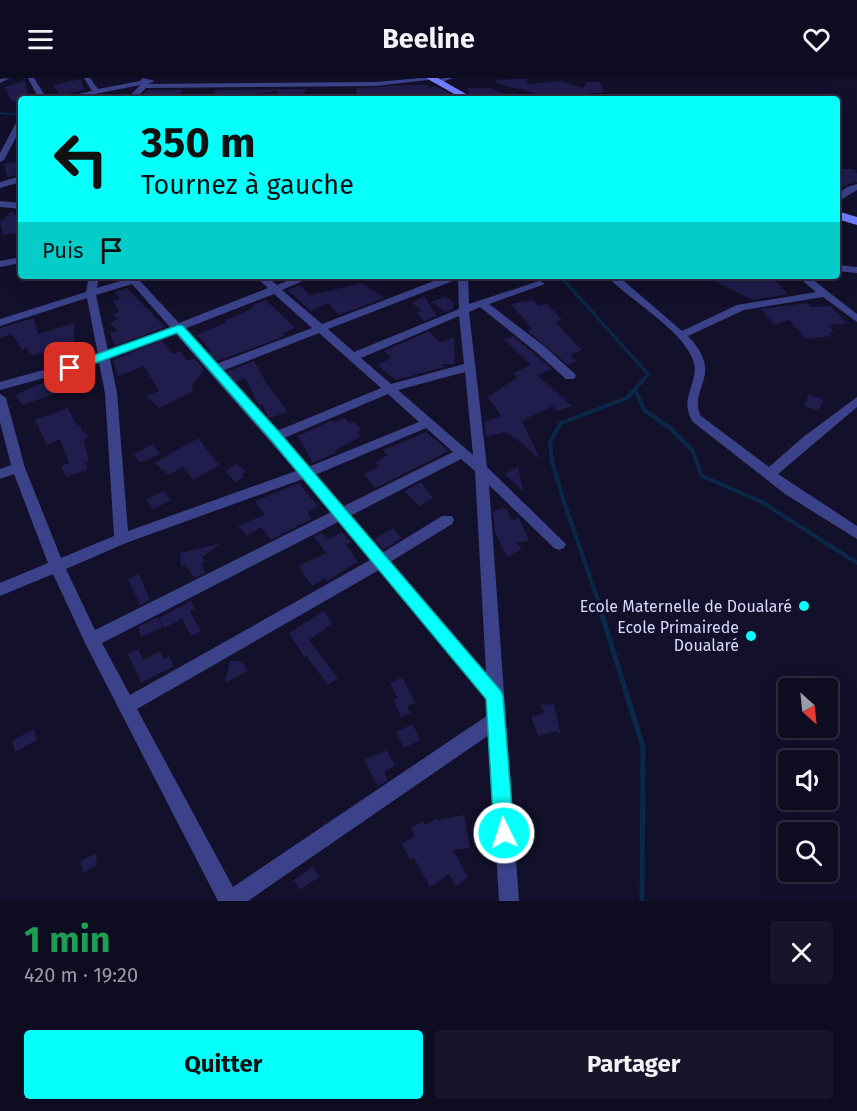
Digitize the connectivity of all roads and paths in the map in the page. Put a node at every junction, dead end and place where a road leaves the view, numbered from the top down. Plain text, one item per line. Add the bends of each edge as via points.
1 (7, 78) edge
2 (31, 78) edge
3 (87, 78) edge
4 (168, 78) edge
5 (273, 78) edge
6 (450, 78) edge
7 (434, 80) edge
8 (0, 81) edge
9 (144, 82) edge
10 (269, 89) junction
11 (96, 92) junction
12 (41, 96) edge
13 (75, 96) edge
14 (133, 96) edge
15 (464, 96) edge
16 (18, 126) edge
17 (3, 152) edge
18 (0, 160) edge
19 (18, 180) edge
20 (0, 185) edge
21 (857, 187) edge
22 (840, 197) edge
23 (0, 204) edge
24 (18, 206) edge
25 (840, 217) edge
26 (857, 221) edge
27 (18, 261) edge
28 (0, 264) edge
29 (840, 268) edge
30 (857, 270) edge
31 (94, 279) edge
32 (132, 279) edge
33 (139, 279) edge
34 (264, 279) edge
35 (301, 279) edge
36 (448, 279) edge
37 (463, 279) edge
38 (616, 279) edge
39 (805, 279) edge
40 (540, 284) dead end
41 (276, 289) junction
42 (91, 294) junction
43 (824, 294) junction
44 (482, 303) junction
45 (464, 310) junction
46 (857, 319) edge
47 (0, 323) edge
48 (179, 328) junction
49 (321, 328) junction
50 (681, 335) junction
51 (104, 357) junction
52 (353, 357) junction
53 (469, 367) junction
54 (215, 369) junction
55 (570, 376) dead end
56 (0, 386) edge
57 (389, 389) junction
58 (0, 398) edge
59 (857, 401) edge
60 (427, 423) junction
61 (276, 437) junction
62 (461, 453) junction
63 (18, 468) junction
64 (481, 469) junction
65 (306, 473) junction
66 (0, 474) edge
67 (769, 474) junction
68 (340, 513) junction
69 (447, 519) dead end
70 (857, 533) edge
71 (121, 539) junction
72 (559, 544) dead end
73 (380, 562) junction
74 (56, 564) junction
75 (0, 590) edge
76 (92, 640) junction
77 (495, 696) junction
78 (127, 706) junction
79 (496, 720) junction
80 (229, 901) edge
81 (509, 901) edge

1 - 8 street
2 - 12 street
3 - 11 street
4 - 9 street
5 - 10 street
6 - 7 street
7 - 10 street
7 - 15 street
9 - 10 street via 198,90
9 - 11 street
9 - 14 street
11 - 13 street
16 - 17 street
17 - 18 street
19 - 20 street
21 - 22 street
23 - 24 street
25 - 26 street
27 - 28 street
29 - 30 street
31 - 42 street
32 - 42 street
33 - 48 street
34 - 41 street
35 - 41 street
36 - 49 street
37 - 45 street
38 - 50 street
39 - 43 street
40 - 44 street
41 - 48 street
41 - 49 street
42 - 47 street
42 - 51 street
43 - 46 street
43 - 50 street via 741,307
44 - 45 street
44 - 55 street
45 - 52 street
45 - 53 street
48 - 51 street
48 - 54 street
49 - 52 street
49 - 54 street
50 - 67 street via 700,362 692,413
51 - 56 street
51 - 71 street via 111,393
52 - 57 street
53 - 57 street
53 - 64 street
54 - 61 street
57 - 60 street
57 - 61 street
58 - 63 street
59 - 67 street
60 - 62 street
60 - 65 street
61 - 65 street
62 - 64 street
62 - 68 street
63 - 66 street
63 - 74 street
64 - 72 street
64 - 77 street
65 - 68 street
65 - 71 street
67 - 70 street
68 - 73 street
68 - 76 street
69 - 73 street
71 - 74 street
73 - 77 street
73 - 78 street
74 - 75 street
74 - 76 street
76 - 78 street
77 - 79 street
78 - 80 street
79 - 80 street
79 - 81 street

